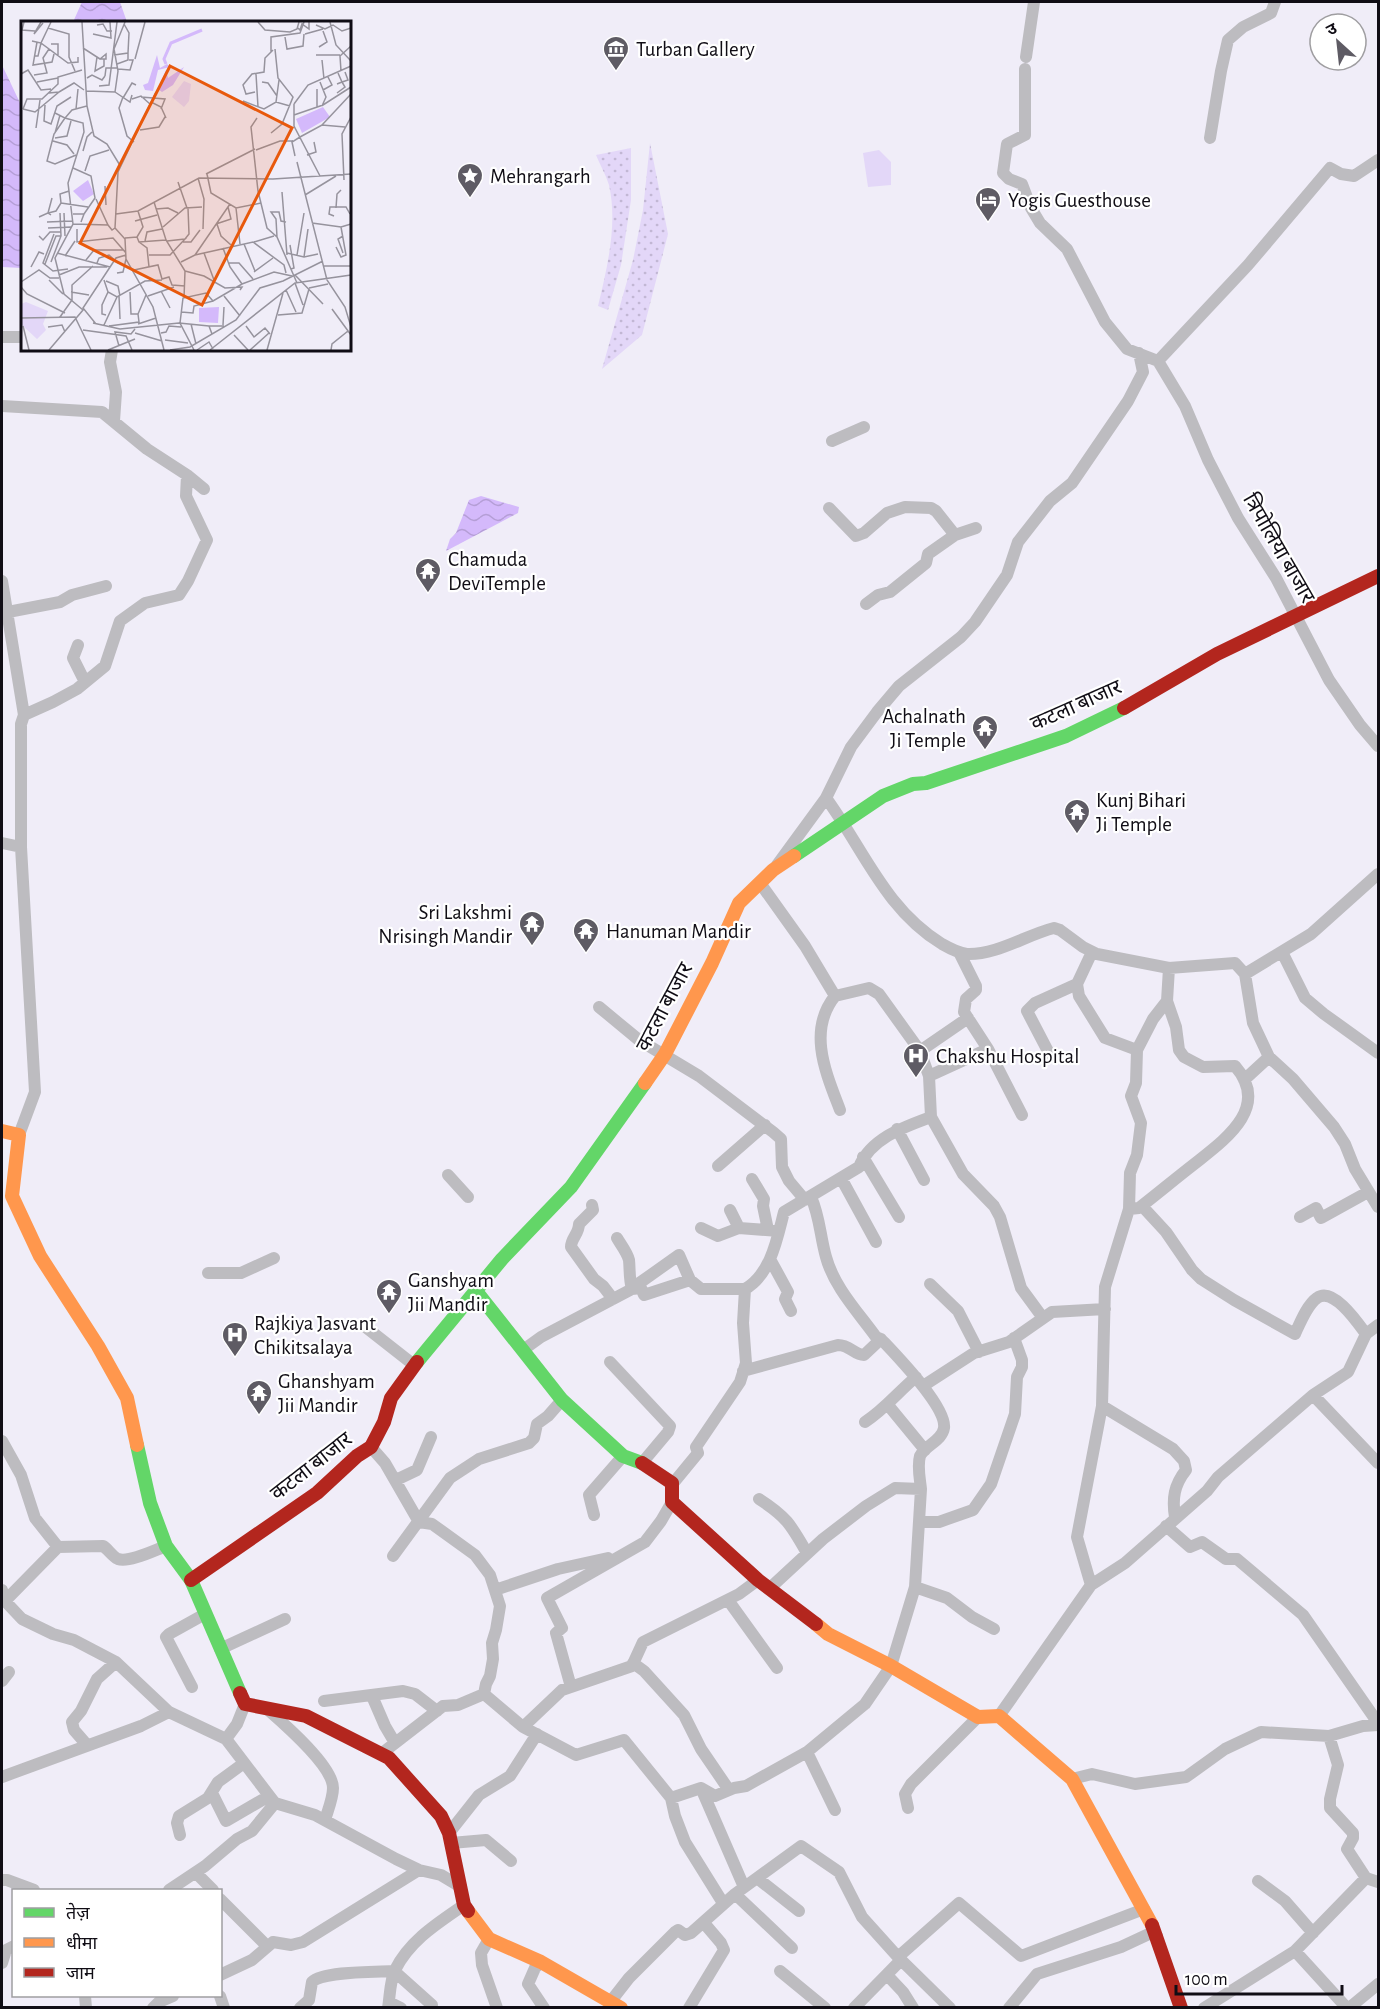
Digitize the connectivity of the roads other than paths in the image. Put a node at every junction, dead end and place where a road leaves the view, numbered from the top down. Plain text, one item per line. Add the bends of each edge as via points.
1 (1034, 2) edge
2 (1275, 2) edge
3 (1210, 138) dead end
4 (1378, 160) edge
5 (2, 337) edge
6 (21, 337) edge
7 (112, 351) edge
8 (1139, 353) junction
9 (1158, 362) junction
10 (2, 406) edge
11 (114, 421) junction
12 (864, 427) dead end
13 (831, 441) dead end
14 (187, 476) junction
15 (204, 489) dead end
16 (829, 508) dead end
17 (975, 528) dead end
18 (955, 535) junction
19 (1378, 576) edge
20 (2, 581) edge
21 (106, 586) dead end
22 (866, 604) dead end
23 (8, 612) junction
24 (1295, 616) junction
25 (78, 645) dead end
26 (85, 681) junction
27 (24, 715) junction
28 (1378, 746) edge
29 (826, 798) junction
30 (845, 824) junction
31 (2, 843) edge
32 (21, 847) junction
33 (773, 870) junction
34 (1378, 874) edge
35 (760, 883) junction
36 (959, 952) junction
37 (1092, 952) junction
38 (1282, 952) junction
39 (1169, 968) junction
40 (1245, 974) junction
41 (1077, 984) junction
42 (835, 996) junction
43 (1167, 1001) junction
44 (599, 1006) dead end
45 (968, 1018) junction
46 (988, 1050) junction
47 (1137, 1050) junction
48 (920, 1051) junction
49 (1378, 1053) edge
50 (665, 1054) junction
51 (1051, 1057) dead end
52 (1269, 1057) junction
53 (929, 1076) junction
54 (1244, 1080) junction
55 (840, 1110) dead end
56 (1022, 1115) dead end
57 (931, 1117) junction
58 (765, 1125) junction
59 (897, 1129) junction
60 (2, 1131) edge
61 (19, 1135) junction
62 (863, 1157) junction
63 (718, 1166) dead end
64 (448, 1175) dead end
65 (841, 1178) junction
66 (752, 1179) dead end
67 (924, 1180) dead end
68 (1368, 1192) junction
69 (468, 1197) dead end
70 (808, 1199) junction
71 (592, 1205) dead end
72 (1142, 1206) junction
73 (1378, 1207) edge
74 (1129, 1209) junction
75 (730, 1210) dead end
76 (899, 1217) dead end
77 (1300, 1217) dead end
78 (702, 1228) dead end
79 (739, 1228) junction
80 (773, 1230) junction
81 (617, 1238) dead end
82 (876, 1242) dead end
83 (274, 1258) dead end
84 (770, 1259) junction
85 (208, 1273) dead end
86 (690, 1281) junction
87 (930, 1284) dead end
88 (636, 1288) junction
89 (746, 1290) junction
90 (476, 1291) junction
91 (613, 1299) junction
92 (1105, 1309) junction
93 (791, 1311) dead end
94 (1043, 1318) junction
95 (363, 1325) dead end
96 (1378, 1325) edge
97 (1366, 1334) junction
98 (1014, 1338) junction
99 (880, 1339) junction
100 (523, 1350) junction
101 (979, 1352) junction
102 (610, 1362) dead end
103 (414, 1365) junction
104 (743, 1371) junction
105 (920, 1382) junction
106 (1313, 1395) junction
107 (562, 1400) junction
108 (888, 1405) junction
109 (1102, 1406) junction
110 (865, 1422) dead end
111 (431, 1437) dead end
112 (3, 1446) edge
113 (371, 1447) junction
114 (925, 1450) junction
115 (623, 1456) junction
116 (642, 1463) junction
117 (1378, 1463) edge
118 (396, 1480) junction
119 (672, 1483) junction
120 (921, 1488) junction
121 (759, 1499) dead end
122 (672, 1502) junction
123 (594, 1515) dead end
124 (419, 1522) junction
125 (919, 1522) junction
126 (1171, 1522) junction
127 (166, 1546) junction
128 (58, 1547) junction
129 (807, 1553) junction
130 (393, 1556) dead end
131 (621, 1556) junction
132 (191, 1580) junction
133 (758, 1580) junction
134 (1091, 1585) junction
135 (915, 1587) junction
136 (770, 1588) junction
137 (495, 1590) junction
138 (3, 1596) edge
139 (729, 1600) junction
140 (205, 1614) junction
141 (285, 1619) dead end
142 (994, 1629) dead end
143 (220, 1648) junction
144 (116, 1662) junction
145 (633, 1663) junction
146 (891, 1666) junction
147 (777, 1668) dead end
148 (571, 1687) junction
149 (192, 1688) dead end
150 (484, 1694) junction
151 (372, 1696) junction
152 (324, 1701) dead end
153 (245, 1704) junction
154 (266, 1708) junction
155 (437, 1711) junction
156 (169, 1712) junction
157 (999, 1716) junction
158 (978, 1717) junction
159 (1378, 1724) edge
160 (523, 1727) junction
161 (537, 1734) junction
162 (1329, 1736) junction
163 (226, 1739) junction
164 (395, 1743) junction
165 (87, 1745) junction
166 (807, 1752) junction
167 (381, 1754) junction
168 (243, 1763) junction
169 (2, 1777) edge
170 (1072, 1779) junction
171 (701, 1788) junction
172 (729, 1790) junction
173 (212, 1793) junction
174 (671, 1798) junction
175 (272, 1799) junction
176 (908, 1808) dead end
177 (835, 1810) dead end
178 (325, 1820) junction
179 (180, 1835) dead end
180 (450, 1838) junction
181 (511, 1860) dead end
182 (419, 1870) junction
183 (196, 1873) junction
184 (757, 1878) junction
185 (1366, 1878) junction
186 (2, 1880) edge
187 (1258, 1881) dead end
188 (1378, 1882) edge
189 (460, 1887) junction
190 (31, 1889) edge
191 (174, 1889) edge
192 (212, 1889) edge
193 (739, 1890) junction
194 (222, 1901) edge
195 (723, 1903) junction
196 (464, 1905) junction
197 (1144, 1909) junction
198 (799, 1911) dead end
199 (704, 1923) junction
200 (1313, 1933) junction
201 (1156, 1936) junction
202 (489, 1939) junction
203 (12, 1947) edge
204 (267, 1947) junction
205 (792, 1948) dead end
206 (1295, 1951) junction
207 (899, 1958) junction
208 (542, 1962) junction
209 (2, 1963) edge
210 (394, 1971) junction
211 (780, 1971) dead end
212 (222, 1974) edge
213 (887, 1975) junction
214 (1378, 1984) edge
215 (169, 1997) edge
216 (616, 2004) edge
217 (388, 2005) edge
218 (432, 2005) dead end
219 (153, 2007) edge
220 (300, 2007) edge
221 (401, 2007) edge
222 (496, 2007) edge
223 (544, 2007) edge
224 (689, 2007) edge
225 (825, 2007) edge
226 (854, 2007) edge
227 (913, 2007) edge
228 (950, 2007) edge
229 (1012, 2007) edge
230 (1181, 2007) edge
231 (1204, 2007) edge
232 (1348, 2007) edge

1 - 8 street via 1026,63 1026,135 1007,144 1003,173 1022,184 1040,223 1067,249 1105,322 1127,349
2 - 3 street via 1271,13 1243,27 1228,40
4 - 9 street via 1354,176 1330,168
5 - 6 street
7 - 11 street
8 - 9 street
8 - 29 street via 1143,372 1128,401 1072,483 1050,501 1018,542 1007,575 975,622 892,693 851,747
9 - 24 street, त्रिपोलिया बाजार via 1185,406 1238,518
10 - 11 street via 100,411
11 - 14 street
12 - 13 street
14 - 15 street
14 - 26 street via 186,496 207,540 188,581 179,595 145,603 120,621 105,666
16 - 18 street via 856,536 887,513 905,507 931,508
17 - 18 street
18 - 22 street via 927,555 926,563 890,592
19 - 24 street, कटला बाजार
20 - 23 street
21 - 23 street via 60,602
23 - 27 street
24 - 28 street, त्रिपोलिया बाजार via 1340,699
24 - 30 street, कटला बाजार via 1217,654 1108,717 1066,736 883,796
25 - 26 street via 73,658
26 - 27 street via 77,689
27 - 32 street
29 - 30 street
29 - 33 street
30 - 33 street, कटला बाजार
30 - 36 street via 894,904 920,929
31 - 32 street
32 - 61 street via 36,1092
33 - 35 street, कटला बाजार
34 - 38 street via 1311,934
35 - 42 street
35 - 50 street, कटला बाजार via 739,903
36 - 37 street via 994,949 1054,928
36 - 45 street via 976,986 964,1004
37 - 39 street
37 - 41 street
38 - 40 street
38 - 49 street via 1305,998
39 - 40 street via 1235,963
39 - 43 street
40 - 52 street via 1253,1023
41 - 47 street via 1079,996 1102,1036
41 - 51 street via 1035,1003 1027,1011
42 - 48 street via 869,988 879,994
42 - 55 street via 826,1007 820,1030 824,1065
43 - 47 street
43 - 54 street via 1176,1027 1177,1046 1184,1057 1203,1066 1233,1065
44 - 50 street via 639,1040
45 - 46 street
45 - 48 street
46 - 53 street
46 - 56 street
47 - 74 street via 1136,1083 1131,1096 1141,1123 1130,1173
48 - 53 street
50 - 58 street
50 - 90 street, कटला बाजार via 571,1187
52 - 54 street
52 - 68 street via 1334,1126
53 - 57 street
54 - 72 street via 1248,1099 1236,1129
57 - 59 street
57 - 94 street via 963,1174 994,1206 1021,1288
58 - 63 street
58 - 70 street via 781,1139 782,1167 789,1181
59 - 62 street
59 - 67 street
60 - 61 street
61 - 127 street via 12,1196 40,1256 127,1398 150,1503
62 - 65 street via 859,1167
62 - 76 street
64 - 69 street
65 - 70 street
65 - 82 street
66 - 80 street via 764,1199
68 - 73 street
68 - 77 street via 1321,1218 1316,1208
70 - 80 street via 784,1212
70 - 99 street via 818,1215 832,1273
71 - 91 street via 593,1210 579,1224 571,1247
72 - 74 street
72 - 97 street via 1201,1279 1281,1327 1295,1334 1313,1302 1323,1295 1344,1307
74 - 92 street via 1105,1287
75 - 79 street
78 - 79 street via 718,1236
79 - 80 street
80 - 84 street
81 - 88 street via 626,1252 628,1272
83 - 85 street via 236,1274
84 - 89 street
84 - 93 street via 788,1292 785,1299
86 - 88 street via 644,1295
86 - 88 street via 679,1255
86 - 89 street via 701,1289
87 - 101 street via 958,1311
88 - 91 street
89 - 104 street
90 - 100 street
90 - 103 street, कटला बाजार
91 - 100 street
92 - 94 street via 1052,1312
92 - 109 street
94 - 98 street
95 - 103 street
96 - 97 street
97 - 106 street via 1348,1372
98 - 101 street
98 - 125 street via 1022,1359 1015,1414 991,1484 973,1510 939,1522
99 - 104 street via 864,1355 838,1345
99 - 105 street
100 - 107 street
101 - 105 street
102 - 116 street via 670,1426
103 - 113 street, कटला बाजार via 391,1398
104 - 119 street via 740,1382 696,1447 698,1453
105 - 108 street via 902,1389
105 - 114 street via 944,1428
106 - 117 street
106 - 126 street
107 - 115 street
107 - 124 street via 537,1424 529,1443 479,1459 450,1478
108 - 110 street
108 - 114 street
109 - 126 street via 1181,1456 1186,1470 1176,1484
109 - 134 street via 1077,1537
111 - 118 street via 417,1470
112 - 128 street via 21,1475 35,1518
113 - 118 street
113 - 132 street, कटला बाजार via 317,1493
114 - 120 street via 919,1459
115 - 116 street
115 - 123 street via 589,1495
116 - 119 street
118 - 124 street
119 - 122 street
120 - 125 street
120 - 129 street via 895,1488
121 - 129 street via 787,1520
122 - 131 street via 645,1542
122 - 133 street
124 - 130 street
124 - 137 street via 432,1524 475,1555 490,1575
125 - 135 street
126 - 134 street via 1125,1563
126 - 159 street via 1190,1547 1202,1542 1226,1559 1237,1559 1303,1615
127 - 128 street via 122,1560 103,1546
127 - 132 street
128 - 138 street
129 - 136 street
131 - 137 street via 558,1569
131 - 148 street via 546,1598 562,1628 556,1633
132 - 140 street
133 - 136 street
133 - 139 street
134 - 157 street
135 - 142 street via 947,1598
135 - 146 street
136 - 146 street via 828,1634
137 - 150 street via 500,1606
138 - 144 street via 22,1619
139 - 145 street via 643,1642
139 - 147 street
140 - 143 street
140 - 149 street via 166,1638
141 - 143 street
143 - 153 street
144 - 156 street
144 - 165 street via 97,1679 72,1722
145 - 148 street
145 - 172 street via 684,1715
146 - 158 street
146 - 166 street via 865,1704
148 - 160 street via 562,1690
150 - 155 street
150 - 160 street
151 - 152 street
151 - 155 street via 403,1691 415,1694
151 - 164 street
153 - 154 street
153 - 163 street
154 - 167 street via 306,1716
154 - 178 street via 299,1738 329,1775 333,1788
155 - 164 street
156 - 163 street
156 - 165 street
157 - 158 street
157 - 170 street
158 - 176 street via 911,1784 905,1794
159 - 162 street
160 - 161 street
161 - 174 street via 576,1755 624,1740
161 - 180 street via 510,1776 479,1796
162 - 170 street via 1261,1732 1224,1749 1186,1777 1135,1784 1092,1774
162 - 185 street via 1338,1765 1330,1808 1353,1833 1348,1851
163 - 168 street
164 - 167 street
165 - 169 street
166 - 172 street via 746,1786
166 - 177 street
167 - 180 street via 441,1816
168 - 173 street via 218,1782
168 - 175 street
170 - 197 street
171 - 172 street via 715,1796
171 - 174 street
171 - 193 street
173 - 175 street via 226,1821
173 - 179 street via 178,1816
174 - 195 street via 685,1842
175 - 178 street
175 - 183 street via 252,1831
178 - 182 street
180 - 181 street via 486,1840
180 - 189 street
182 - 189 street via 441,1875
182 - 204 street via 303,1942 273,1942
183 - 191 street
183 - 192 street
184 - 193 street
184 - 198 street
184 - 207 street via 801,1846 838,1872 862,1917
185 - 188 street
185 - 200 street
186 - 190 street
187 - 200 street via 1284,1901
189 - 196 street
193 - 195 street
193 - 205 street
194 - 204 street
195 - 199 street
196 - 202 street
196 - 210 street via 422,1935
197 - 201 street
197 - 207 street via 1022,1956 959,1903
199 - 216 street via 688,1935 675,1932 629,1978
199 - 224 street via 724,1950
200 - 206 street
201 - 229 street via 1151,1933 1121,1947 1037,1974
201 - 230 street
202 - 208 street
202 - 222 street via 481,1953 482,1965
203 - 209 street via 6,1950
204 - 212 street via 252,1960
206 - 231 street
206 - 232 street
207 - 213 street
207 - 228 street
208 - 216 street
208 - 223 street via 528,1983
210 - 217 street
210 - 218 street
210 - 220 street via 318,1978 312,1982 309,2000
211 - 225 street
213 - 226 street
213 - 227 street
214 - 232 street
215 - 219 street
217 - 221 street

